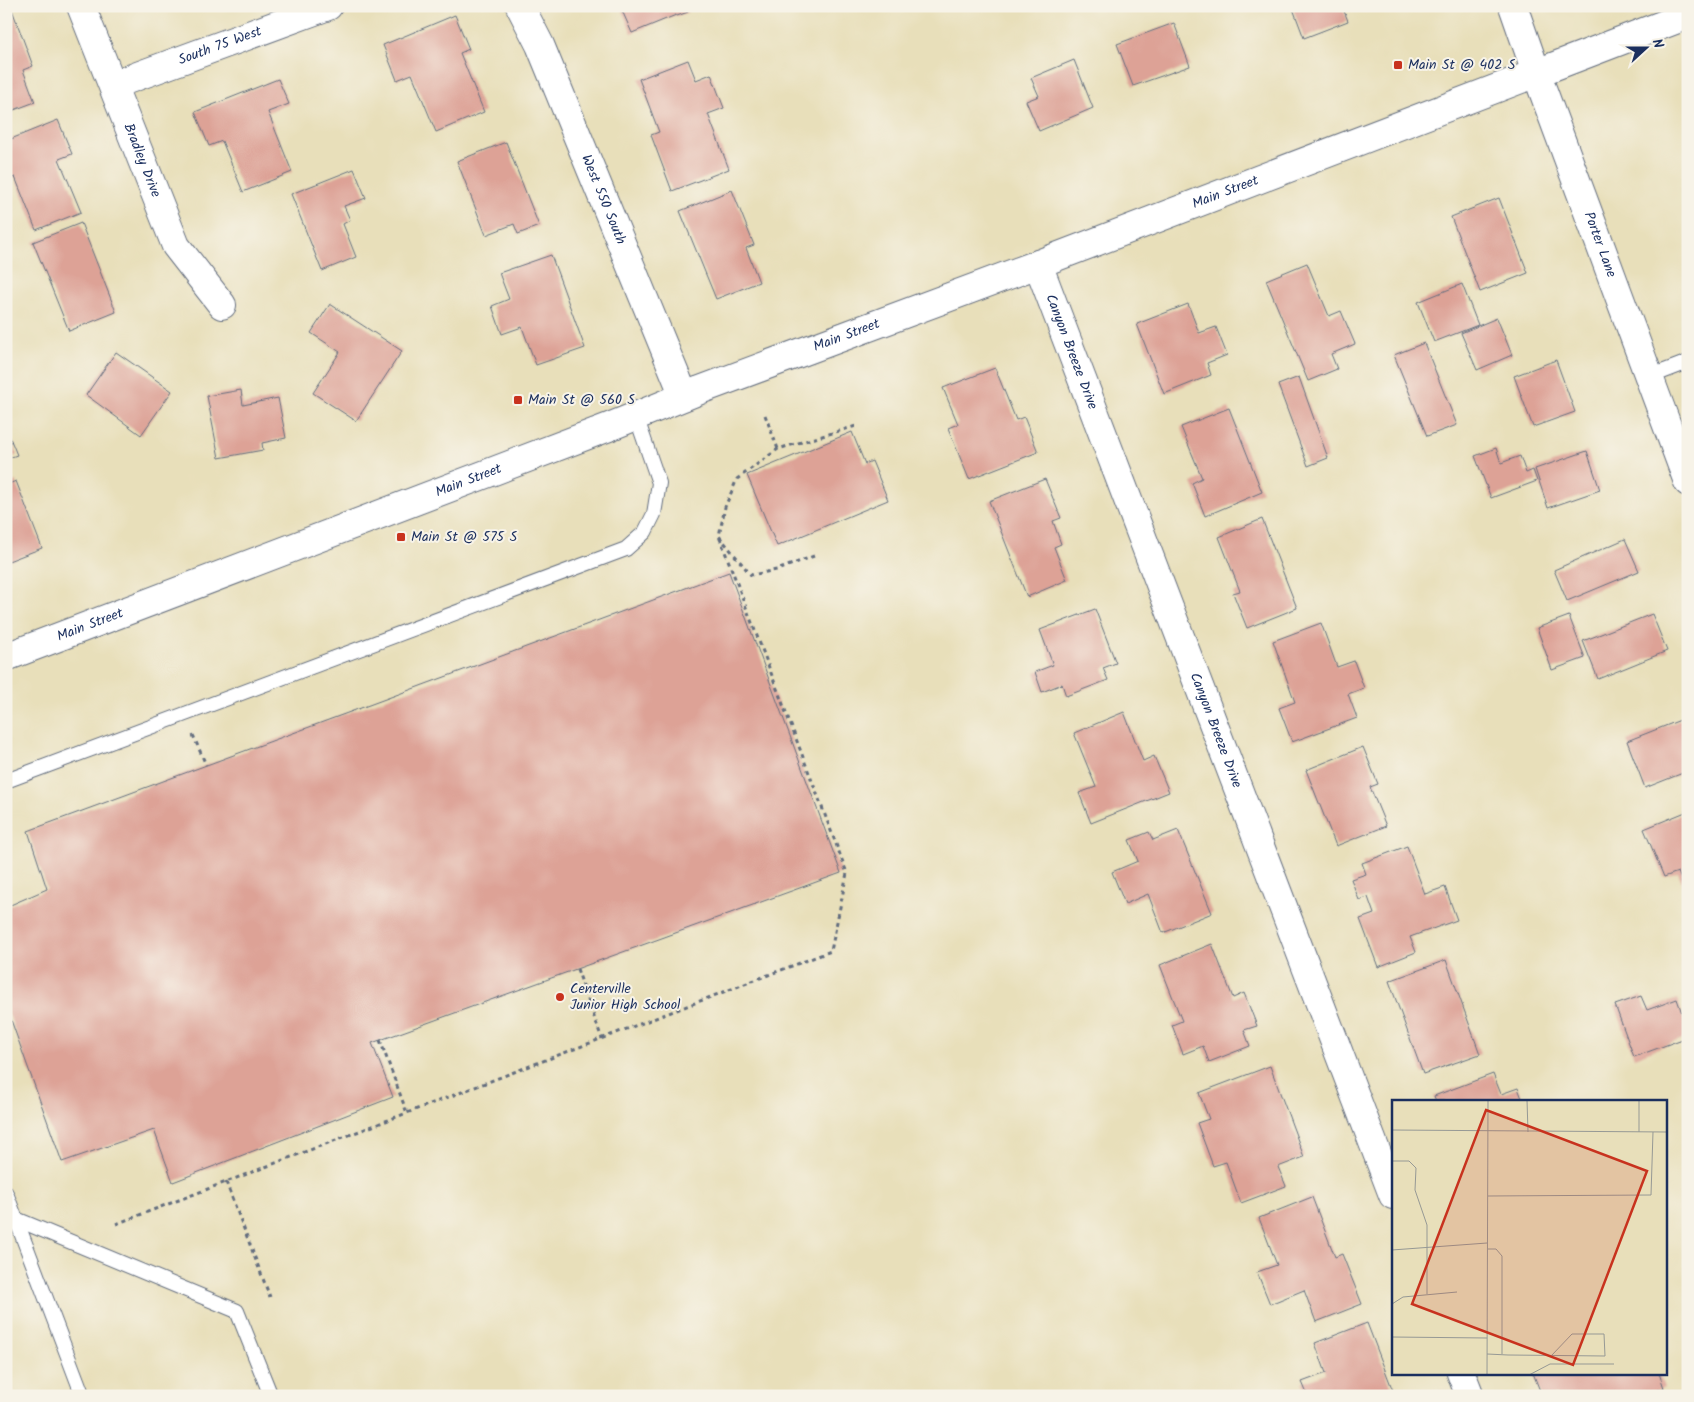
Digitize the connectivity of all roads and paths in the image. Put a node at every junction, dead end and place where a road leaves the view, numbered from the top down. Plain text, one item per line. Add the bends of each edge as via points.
1 (81, 6) edge
2 (328, 6) edge
3 (520, 6) edge
4 (1512, 6) edge
5 (1688, 15) edge
6 (1536, 72) junction
7 (113, 85) junction
8 (1038, 264) junction
9 (222, 305) dead end
10 (1688, 362) edge
11 (1649, 377) junction
12 (684, 396) junction
13 (765, 415) dead end
14 (636, 416) junction
15 (856, 426) dead end
16 (778, 450) junction
17 (1688, 482) edge
18 (719, 536) junction
19 (814, 556) dead end
20 (6, 656) edge
21 (193, 734) dead end
22 (206, 765) dead end
23 (6, 781) edge
24 (10, 803) dead end
25 (6, 812) edge
26 (577, 969) dead end
27 (602, 1039) junction
28 (380, 1040) dead end
29 (407, 1113) junction
30 (226, 1182) junction
31 (6, 1192) edge
32 (1392, 1192) edge
33 (16, 1219) junction
34 (116, 1224) dead end
35 (270, 1297) dead end
36 (1461, 1374) edge
37 (83, 1396) edge
38 (271, 1396) edge
39 (1470, 1396) edge

1 - 7 street, Bradley Drive
2 - 7 street, South 75 West
3 - 12 street, West 550 South via 540,45
4 - 6 street, Porter Lane
5 - 6 street, Main Street
6 - 8 street, Main Street
6 - 11 street, Porter Lane
7 - 9 street, Bradley Drive via 176,246
8 - 12 street, Main Street
8 - 32 street, Canyon Breeze Drive
10 - 11 lane
11 - 17 street, Porter Lane
12 - 14 street, Main Street
13 - 16 path
14 - 20 street, Main Street
14 - 23 lane via 659,483 654,514 645,532 626,548
15 - 16 path
16 - 18 path via 737,479 725,508
18 - 19 path via 751,575 777,570
18 - 27 path via 846,873 831,951
21 - 22 path
24 - 25 path
26 - 27 path
27 - 29 path
28 - 29 path
29 - 30 path
30 - 34 path
30 - 35 path
31 - 33 lane
33 - 37 lane
33 - 38 lane via 237,1311
36 - 39 street

